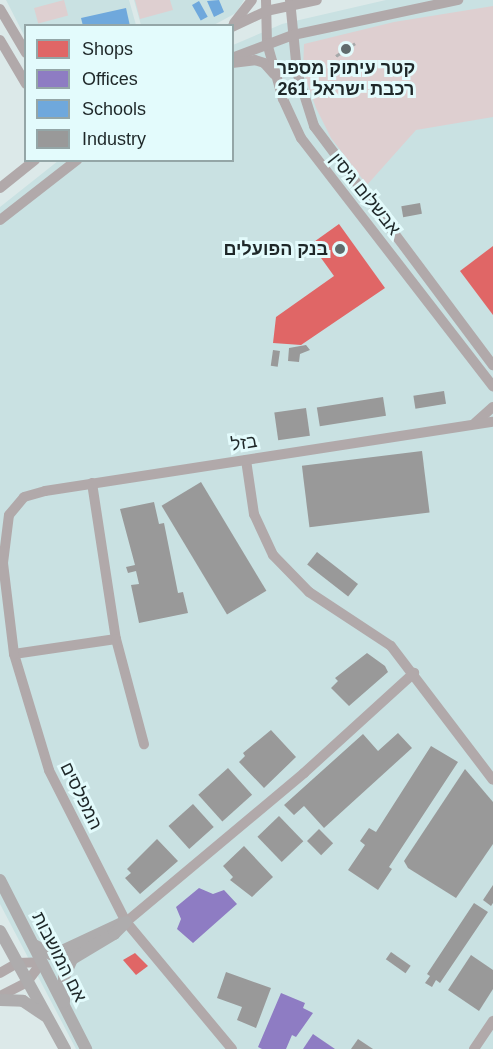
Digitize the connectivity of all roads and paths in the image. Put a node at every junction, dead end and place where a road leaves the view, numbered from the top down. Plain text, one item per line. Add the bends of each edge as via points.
1 (252, 0) edge
2 (317, 0) edge
3 (458, 0) edge
4 (291, 3) edge
5 (266, 5) edge
6 (0, 11) edge
7 (234, 24) edge
8 (234, 25) edge
9 (293, 35) junction
10 (0, 40) edge
11 (267, 43) junction
12 (24, 50) edge
13 (234, 57) edge
14 (234, 63) edge
15 (276, 79) junction
16 (24, 81) edge
17 (27, 162) edge
18 (32, 162) edge
19 (74, 162) edge
20 (17, 174) junction
21 (0, 188) edge
22 (0, 220) edge
23 (493, 365) edge
24 (493, 386) edge
25 (493, 407) edge
26 (493, 422) edge
27 (470, 426) junction
28 (246, 460) junction
29 (92, 483) junction
30 (9, 515) joint
31 (117, 639) junction
32 (14, 654) junction
33 (414, 673) junction
34 (144, 744) dead end
35 (493, 780) edge
36 (0, 880) edge
37 (126, 922) junction
38 (0, 931) edge
39 (32, 944) junction
40 (42, 962) junction
41 (17, 963) junction
42 (0, 973) edge
43 (27, 982) junction
44 (0, 998) edge
45 (64, 1007) junction
46 (48, 1018) junction
47 (493, 1021) edge
48 (65, 1049) edge
49 (86, 1049) edge
50 (232, 1049) edge
51 (474, 1049) edge

1 - 7 street
2 - 4 street
3 - 9 street
4 - 5 street
4 - 9 street, אבשלום גיסין
5 - 8 street
5 - 11 street, אבשלום גיסין
6 - 12 street
9 - 11 street
9 - 23 street, אבשלום גיסין via 307,110 323,142
10 - 16 street
11 - 13 street
11 - 15 street, אבשלום גיסין
14 - 15 street via 264,63
15 - 24 street, אבשלום גיסין via 291,120 312,155
17 - 20 street
18 - 20 street
19 - 22 street
20 - 21 street
25 - 27 street
26 - 27 street, בזל
27 - 28 street, בזל
28 - 29 street, בזל
28 - 33 street via 254,514 273,555 309,592 391,646
29 - 30 street, בזל via 24,497
29 - 31 street
30 - 32 street, המפלסים via 3,563
31 - 32 street
31 - 34 street
32 - 37 street, המפלסים via 49,770
33 - 35 street
33 - 37 street
36 - 39 main road, אם המושבות
37 - 39 main road via 51,954
37 - 45 main road via 114,934 72,959 64,977
37 - 50 street, המפלסים
38 - 41 main road, אם המושבות
39 - 40 main road, אם המושבות
40 - 41 street
40 - 43 street
40 - 45 main road, אם המושבות
41 - 42 street
41 - 43 main road, אם המושבות
43 - 44 street
43 - 46 main road, אם המושבות
44 - 46 main road via 23,1001
45 - 49 main road, אם המושבות
46 - 48 main road, אם המושבות
47 - 51 street

